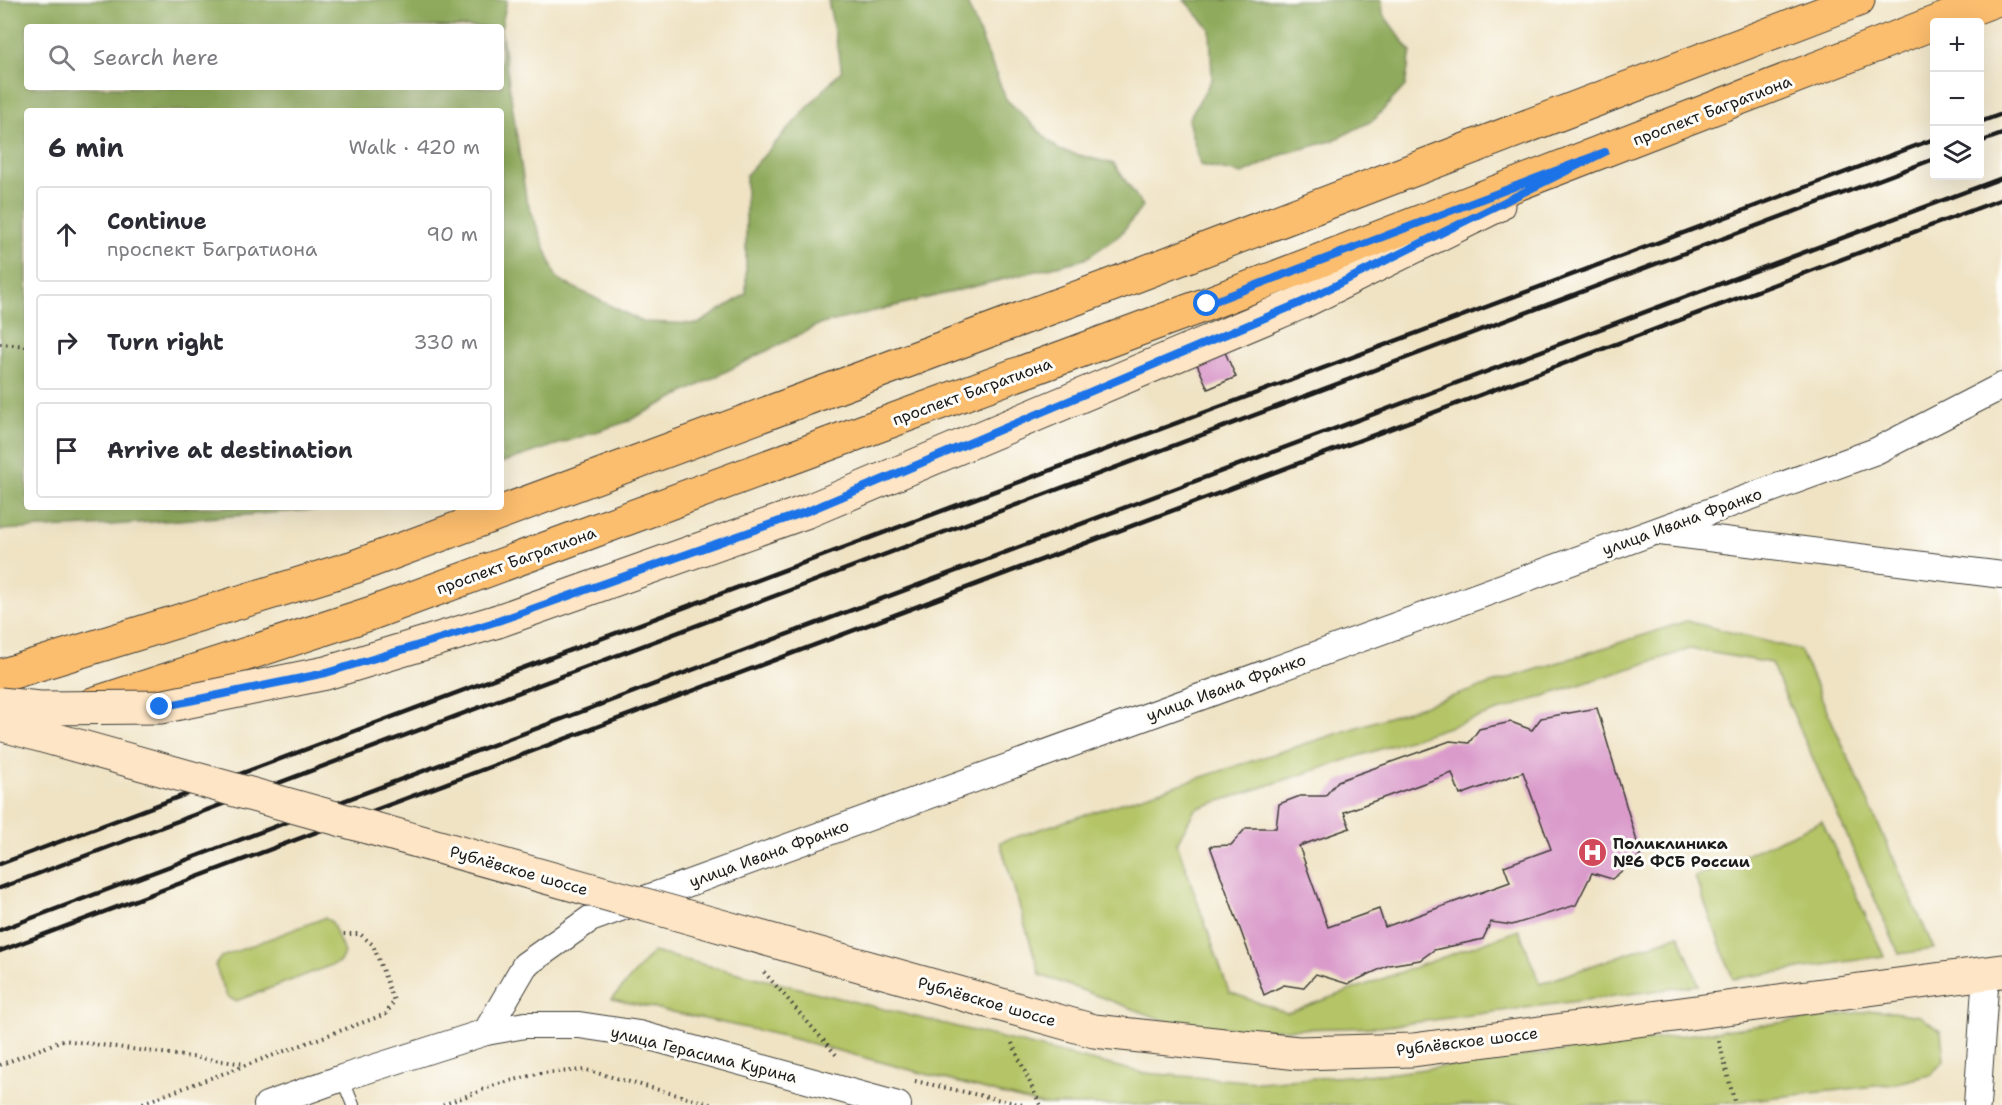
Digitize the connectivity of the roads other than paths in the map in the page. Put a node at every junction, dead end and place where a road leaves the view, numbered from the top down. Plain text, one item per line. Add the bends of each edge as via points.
1 (1858, 0) edge
2 (1995, 0) edge
3 (1949, 18) edge
4 (1930, 25) edge
5 (1605, 152) junction
6 (2002, 386) edge
7 (1656, 531) junction
8 (2002, 575) edge
9 (0, 676) edge
10 (0, 704) edge
11 (0, 724) edge
12 (0, 735) edge
13 (1994, 972) edge
14 (486, 1032) junction
15 (342, 1078) junction
16 (267, 1105) edge
17 (353, 1105) edge
18 (898, 1105) edge
19 (1977, 1105) edge

1 - 9 main road via 354,567
2 - 3 main road, проспект Багратиона
4 - 5 main road, проспект Багратиона
5 - 10 street, bridge via 1300,303 808,511 498,621 326,673 160,707 40,708
5 - 12 main road, проспект Багратиона via 372,613
6 - 7 street, улица Ивана Франко via 1876,451
7 - 8 street
7 - 14 street, улица Ивана Франко via 590,919 525,965
11 - 13 street, Рублёвское шоссе, bridge via 1094,1031 1298,1053 1413,1050
13 - 19 street
14 - 15 street, улица Герасима Курина
14 - 18 street, улица Герасима Курина via 525,1025 579,1025 629,1032 829,1091
15 - 16 street, улица Герасима Курина
15 - 17 lane

